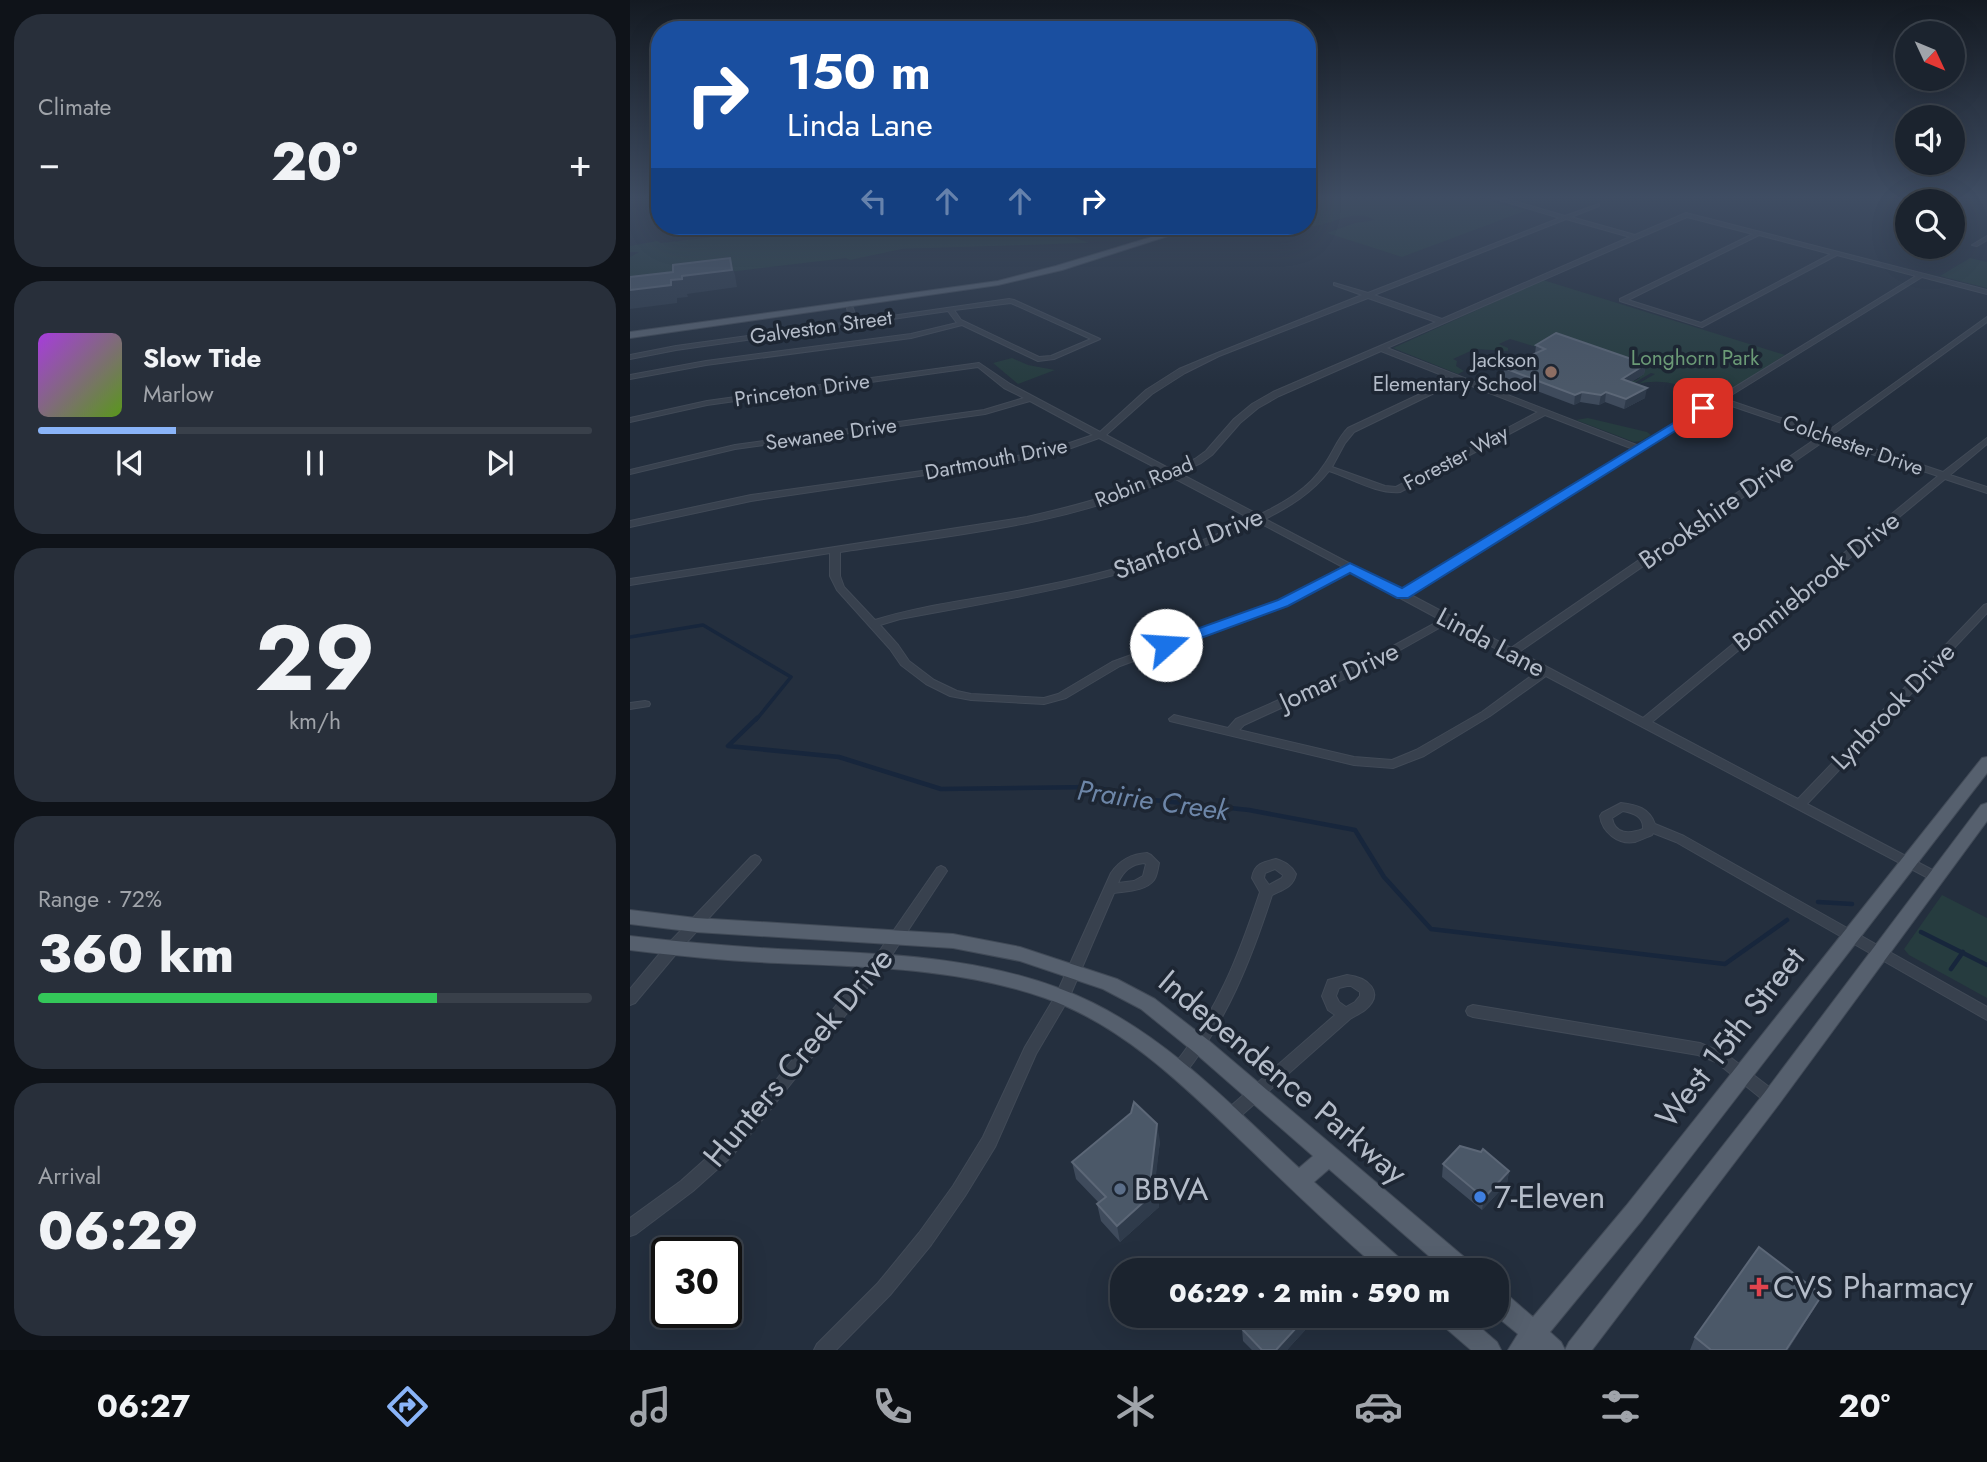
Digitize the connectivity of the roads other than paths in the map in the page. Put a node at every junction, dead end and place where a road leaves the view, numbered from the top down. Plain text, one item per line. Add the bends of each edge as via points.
1 (1052, 261) edge
2 (1082, 261) edge
3 (1454, 261) edge
4 (1580, 261) edge
5 (1702, 261) edge
6 (1822, 261) edge
7 (1868, 261) edge
8 (1922, 275) junction
9 (1336, 284) dead end
10 (1987, 292) edge
11 (1369, 295) junction
12 (850, 308) dead end
13 (950, 309) junction
14 (1987, 319) edge
15 (1441, 321) junction
16 (854, 323) junction
17 (964, 323) junction
18 (630, 330) edge
19 (676, 331) dead end
20 (630, 335) edge
21 (676, 348) junction
22 (1380, 348) junction
23 (630, 357) edge
24 (974, 364) joint
25 (630, 377) edge
26 (1459, 379) junction
27 (1032, 398) junction
28 (1718, 399) junction
29 (1544, 412) junction
30 (630, 420) edge
31 (1102, 434) junction
32 (1826, 436) junction
33 (1987, 440) edge
34 (1637, 448) junction
35 (1327, 468) junction
36 (630, 472) edge
37 (1175, 473) junction
38 (1945, 476) junction
39 (1987, 490) edge
40 (1259, 518) junction
41 (630, 524) edge
42 (835, 551) junction
43 (1350, 567) junction
44 (630, 582) edge
45 (1402, 594) junction
46 (1987, 607) edge
47 (1449, 619) junction
48 (874, 624) junction
49 (1512, 652) junction
50 (1546, 671) junction
51 (645, 704) dead end
52 (630, 706) edge
53 (1174, 719) dead end
54 (1645, 722) junction
55 (1230, 733) junction
56 (1987, 762) edge
57 (1799, 804) junction
58 (1987, 809) edge
59 (1650, 827) dead end
60 (755, 860) dead end
61 (1908, 863) junction
62 (942, 871) dead end
63 (1936, 877) junction
64 (1110, 889) dead end
65 (1267, 892) dead end
66 (630, 917) edge
67 (696, 925) junction
68 (898, 936) junction
69 (1851, 937) junction
70 (630, 943) edge
71 (671, 950) junction
72 (1881, 954) junction
73 (881, 960) junction
74 (1074, 971) junction
75 (630, 999) edge
76 (1062, 999) junction
77 (1473, 1011) dead end
78 (1987, 1014) edge
79 (1345, 1015) dead end
80 (1201, 1046) junction
81 (1178, 1071) junction
82 (1743, 1073) junction
83 (1256, 1094) junction
84 (1772, 1098) junction
85 (1229, 1117) junction
86 (1328, 1156) junction
87 (1299, 1182) junction
88 (630, 1228) edge
89 (1383, 1258) edge
90 (1448, 1258) edge
91 (1509, 1318) edge
92 (1463, 1328) edge
93 (1527, 1342) edge
94 (823, 1350) edge
95 (1489, 1350) edge
96 (1553, 1350) edge
97 (1577, 1350) edge

1 - 18 main road via 1000,276
2 - 20 main road via 998,284
3 - 11 street, Dartmouth Drive
4 - 15 street, Robin Road
5 - 6 street via 1622,300 1702,325
7 - 8 street
8 - 10 street
8 - 28 street
9 - 11 street
11 - 15 street
11 - 31 street, Dartmouth Drive via 1182,371 1149,392
12 - 16 street
13 - 16 street, Galveston Street
13 - 17 street
13 - 17 street, Galveston Street via 1012,301 1097,339 1043,359
14 - 32 street, Brookshire Drive
15 - 22 street, Robin Road
16 - 21 street, Galveston Street
17 - 25 street via 911,336
19 - 21 street
21 - 23 street, Galveston Street
22 - 26 street
22 - 37 street, Robin Road via 1255,406 1209,453
24 - 27 street, Linda Lane
24 - 30 street, Princeton Drive via 707,403
26 - 29 street
26 - 35 street, Stanford Drive via 1350,430
27 - 31 street, Linda Lane
27 - 36 street, Sewanee Drive via 985,412 723,449
28 - 32 street, Colchester Drive
28 - 34 street
29 - 34 street
29 - 35 street, Forester Way via 1397,490
31 - 37 street, Linda Lane
31 - 41 street, Dartmouth Drive via 1021,458 751,498
32 - 38 street, Colchester Drive
32 - 49 street, Brookshire Drive
33 - 38 street, Bonniebrook Drive
34 - 45 street
35 - 40 street, Stanford Drive via 1296,498
37 - 40 street, Linda Lane
37 - 42 street, Robin Road via 1066,512
38 - 39 street, Colchester Drive
38 - 54 street, Bonniebrook Drive
40 - 43 street, Linda Lane
40 - 48 street, Stanford Drive via 1200,545 1114,573
42 - 44 street, Robin Road
42 - 48 street via 840,588
43 - 45 street, Linda Lane
43 - 48 street via 1283,603 1116,664 1062,696 1044,701 971,698 944,689 905,663
45 - 47 street, Linda Lane
46 - 57 street, Lynbrook Drive
47 - 49 street, Linda Lane
47 - 55 street, Jomar Drive via 1366,665 1240,722
49 - 50 street, Linda Lane
50 - 54 street, Linda Lane
50 - 55 street via 1486,714 1393,764 1354,761
51 - 52 street
53 - 55 street
54 - 57 street, Linda Lane
56 - 61 main road, West 15th Street
57 - 61 street, Linda Lane
58 - 63 main road
59 - 69 street via 1680,838
60 - 67 street
61 - 63 street, Linda Lane
61 - 69 main road, West 15th Street
62 - 68 street, Hunters Creek Drive
63 - 72 main road
64 - 74 street
65 - 80 street via 1236,981
66 - 67 main road, Independence Parkway
67 - 68 main road, Independence Parkway
67 - 71 street
68 - 73 street, Hunters Creek Drive
68 - 74 main road, Independence Parkway via 1020,954
69 - 72 street
69 - 82 main road, West 15th Street
70 - 71 main road
71 - 73 main road
71 - 75 street
72 - 78 street
72 - 84 main road
73 - 76 main road via 1018,982
73 - 88 street, Hunters Creek Drive via 725,1152
74 - 76 street
74 - 80 main road, Independence Parkway via 1148,1004
76 - 81 main road via 1126,1030
76 - 94 street via 1030,1051 989,1142 959,1191 884,1289
77 - 82 street via 1700,1049
79 - 83 street
80 - 81 street
80 - 83 main road, Independence Parkway
81 - 85 main road
82 - 84 street
82 - 93 main road, West 15th Street
83 - 85 street
83 - 86 main road, Independence Parkway
84 - 97 main road
85 - 87 main road
86 - 87 main road
86 - 90 main road, Independence Parkway
87 - 89 main road
91 - 93 main road
92 - 95 main road
93 - 96 main road

